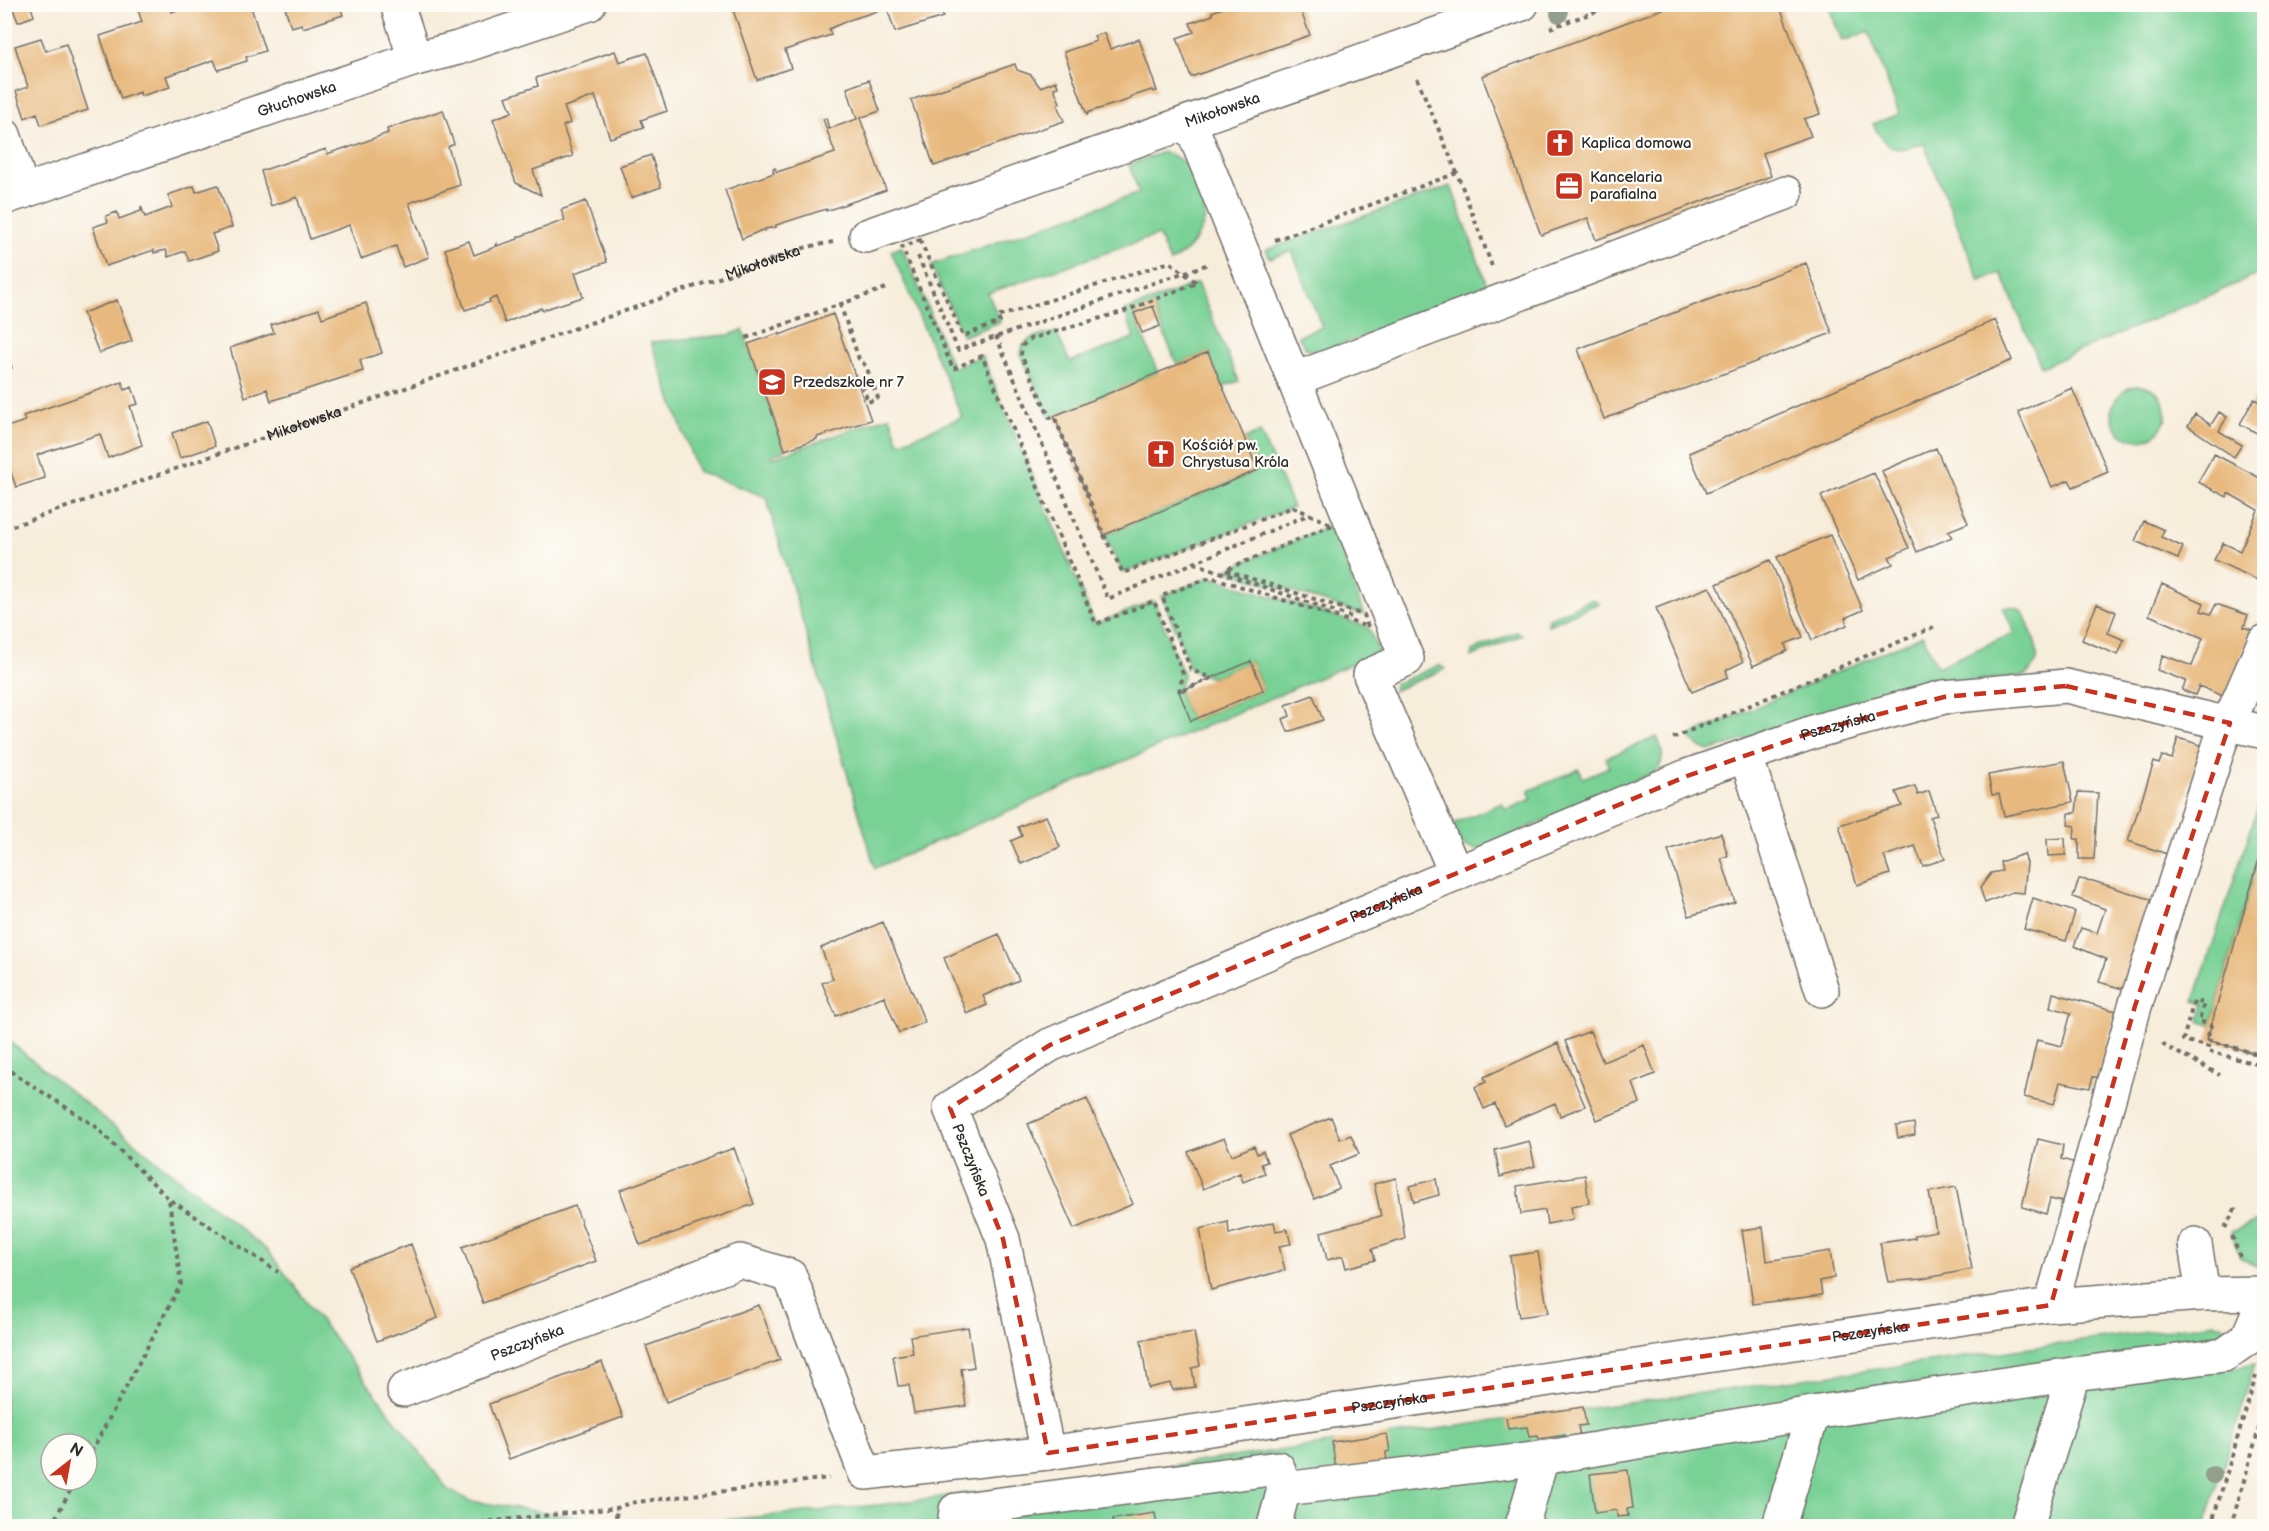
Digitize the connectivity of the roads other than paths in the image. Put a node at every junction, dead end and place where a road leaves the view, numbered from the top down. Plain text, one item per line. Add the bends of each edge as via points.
1 (397, 4) edge
2 (589, 4) edge
3 (1522, 4) edge
4 (416, 59) junction
5 (1190, 123) junction
6 (4, 135) edge
7 (1786, 193) dead end
8 (14, 195) edge
9 (866, 236) road end
10 (1294, 378) junction
11 (2265, 642) edge
12 (2230, 723) junction
13 (2265, 732) edge
14 (1746, 756) junction
15 (1456, 874) junction
16 (1822, 990) dead end
17 (2195, 1244) dead end
18 (2265, 1293) edge
19 (2203, 1294) junction
20 (2265, 1299) edge
21 (2051, 1305) junction
22 (2073, 1374) junction
23 (404, 1390) dead end
24 (1813, 1413) junction
25 (1048, 1453) junction
26 (1542, 1458) junction
27 (1284, 1489) junction
28 (954, 1527) edge
29 (1274, 1527) edge
30 (1522, 1527) edge
31 (1779, 1527) edge
32 (2027, 1527) edge

1 - 4 street
2 - 4 street, Głuchowska
3 - 5 street, Mikołowska
4 - 8 street, Głuchowska
5 - 9 street, Mikołowska via 908,233
5 - 10 street
6 - 8 street
7 - 10 street
10 - 15 street via 1343,499 1381,626 1407,659 1370,675
11 - 12 street
12 - 13 street, Pszczyńska
12 - 14 street, Pszczyńska via 2066,686 1944,697 1816,731
12 - 21 street via 2220,743 2135,1006
14 - 15 street, Pszczyńska via 1687,776
14 - 16 street
15 - 25 street, Pszczyńska via 1050,1045 950,1108 1003,1239
17 - 19 street
18 - 19 street, Pszczyńska
19 - 21 street, Pszczyńska
20 - 22 street via 2247,1339 2224,1355
21 - 25 street, Pszczyńska
22 - 24 street
22 - 32 street
23 - 25 street, Pszczyńska via 740,1261 790,1276 866,1473
24 - 26 street
24 - 31 street
26 - 27 street
26 - 30 street
27 - 28 street via 1278,1468 956,1510
27 - 29 street

